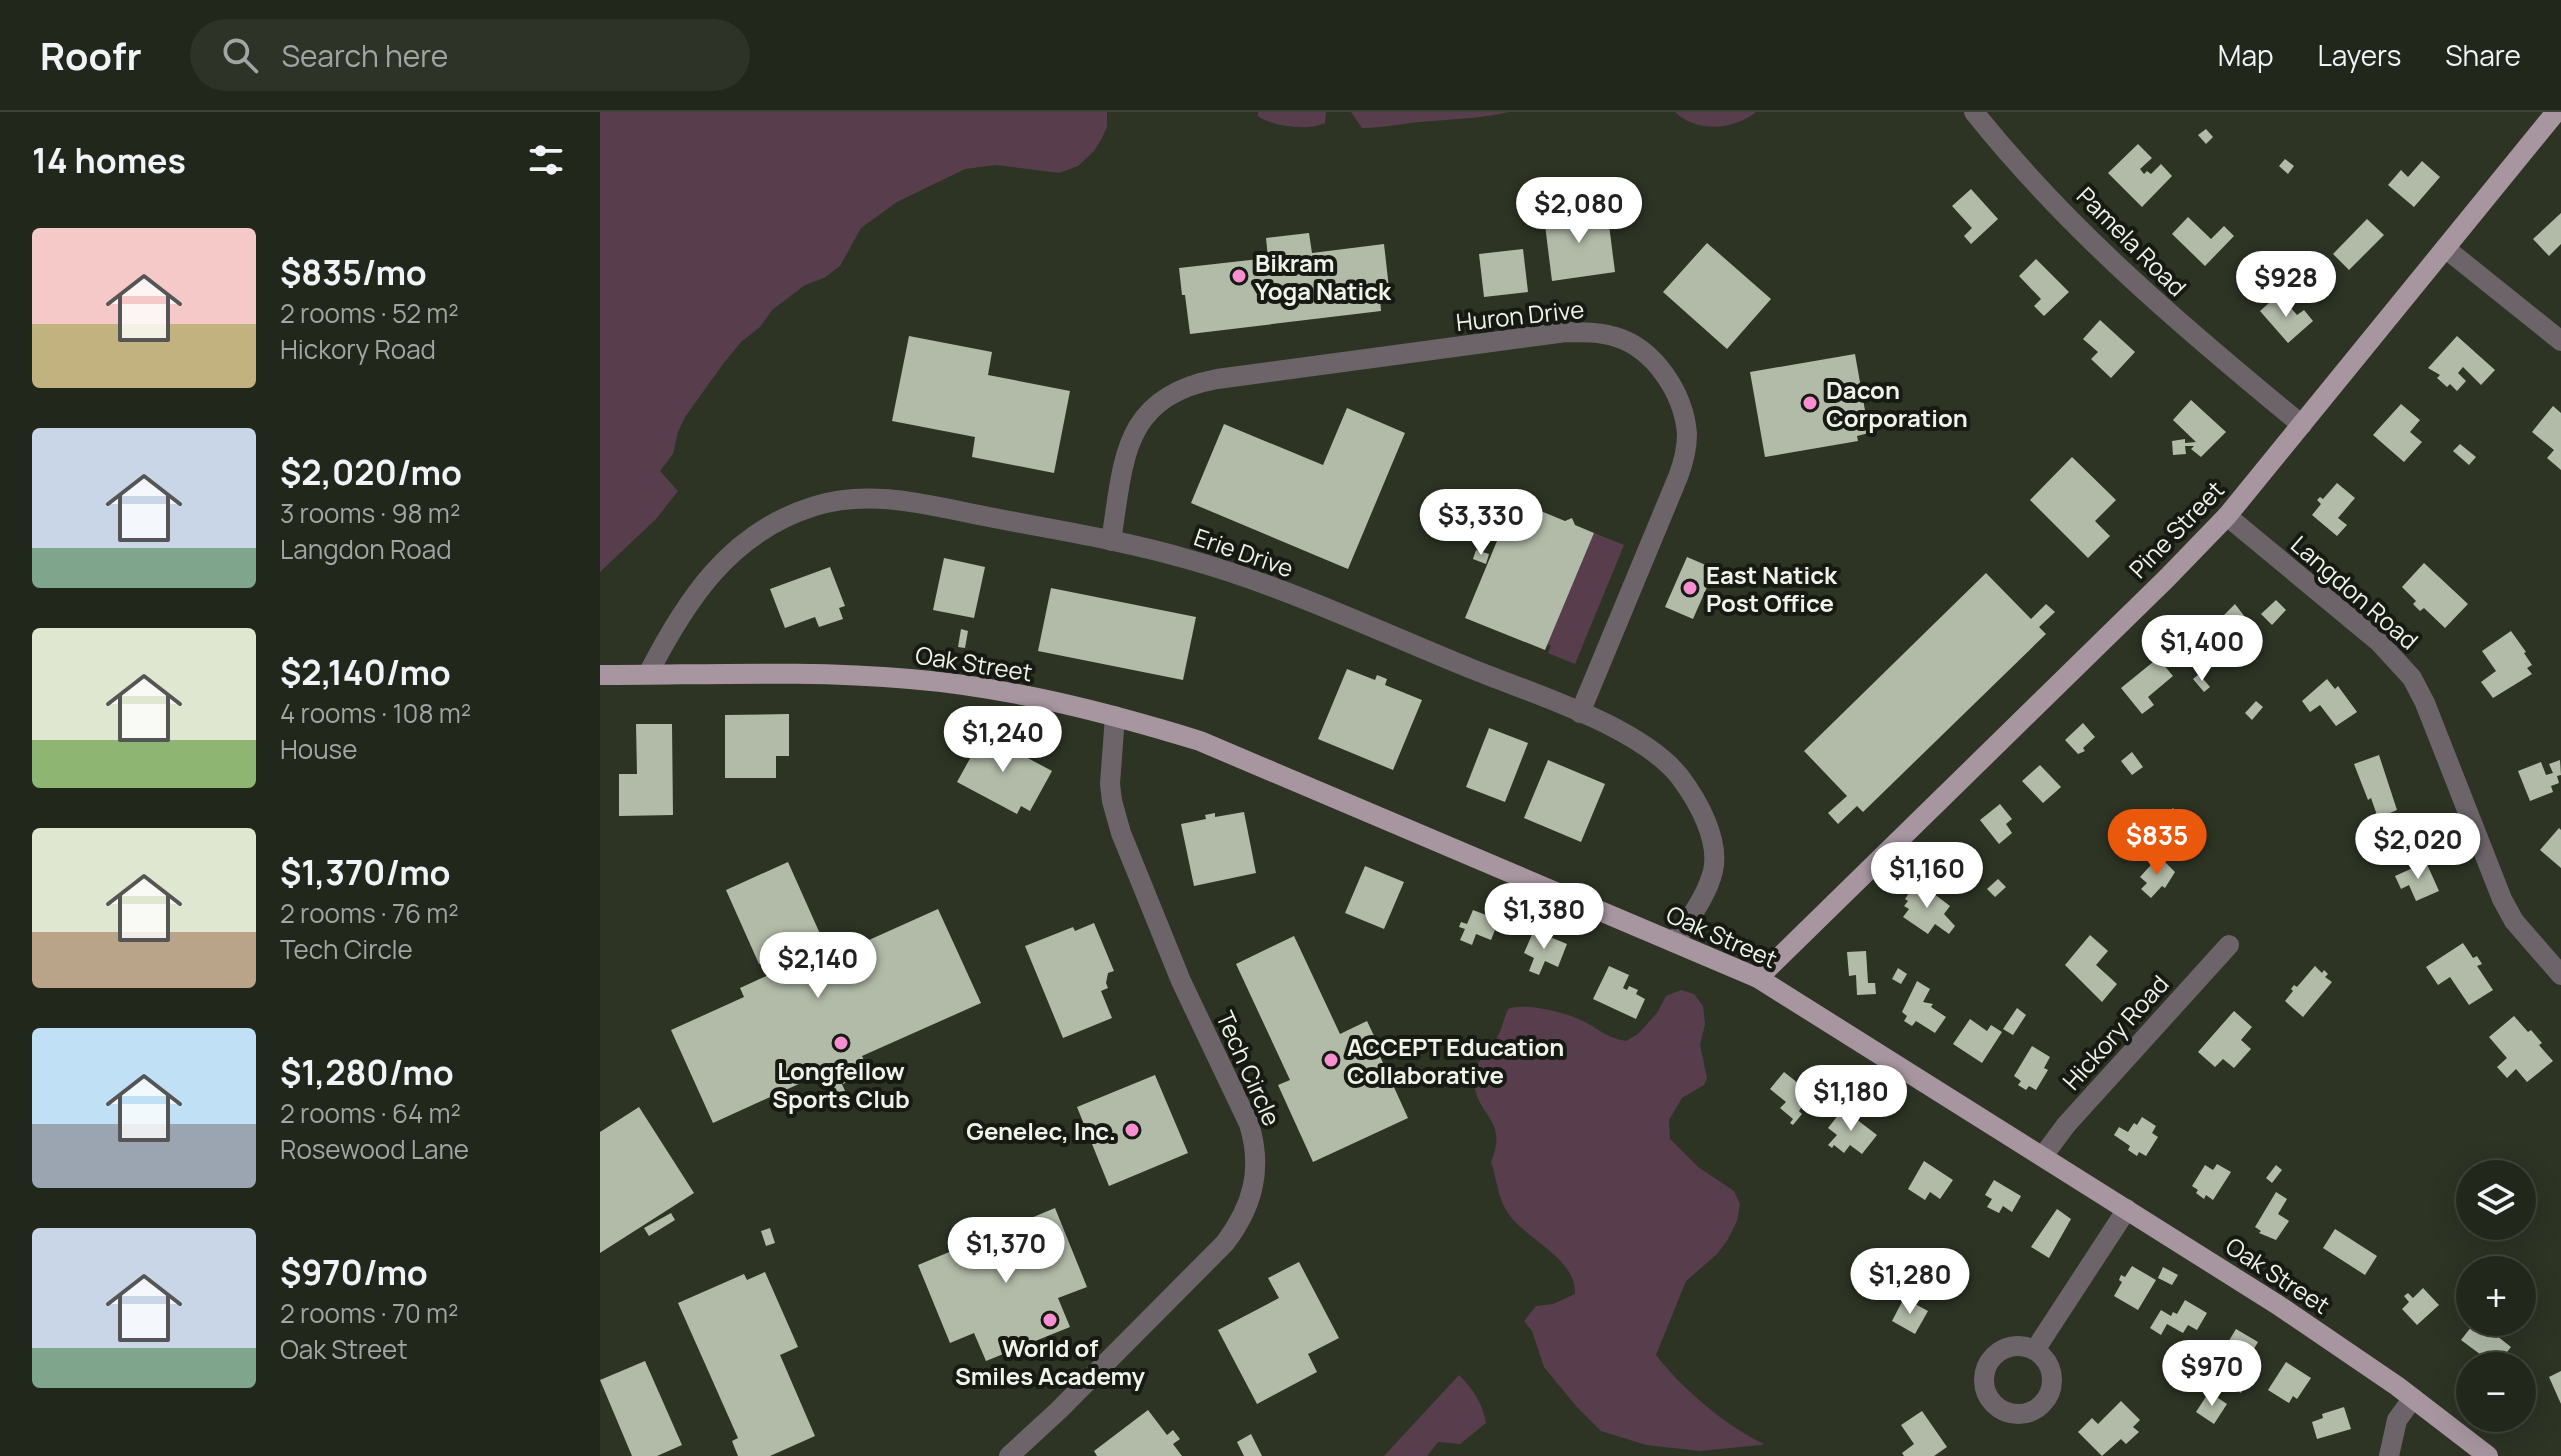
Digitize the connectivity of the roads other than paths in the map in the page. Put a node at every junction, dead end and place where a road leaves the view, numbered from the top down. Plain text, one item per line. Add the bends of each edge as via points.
1 (1974, 112) edge
2 (2556, 112) edge
3 (2445, 248) junction
4 (2561, 341) edge
5 (2302, 425) junction
6 (2227, 516) junction
7 (1111, 541) junction
8 (648, 674) junction
9 (600, 675) edge
10 (1580, 713) junction
11 (1115, 716) junction
12 (1675, 942) junction
13 (2229, 945) dead end
14 (2561, 975) edge
15 (1758, 978) junction
16 (2043, 1156) junction
17 (2127, 1209) junction
18 (2035, 1350) dead end
19 (2413, 1398) junction
20 (1009, 1456) edge
21 (2389, 1456) edge
22 (2488, 1456) edge

1 - 5 street, Pamela Road via 2132,280
2 - 3 main road, Pine Street
3 - 4 street
3 - 5 main road, Pine Street
5 - 6 main road, Pine Street
6 - 14 street, Langdon Road via 2379,642 2412,678 2502,899 2514,921
6 - 15 main road, Pine Street
7 - 8 street, Erie Drive via 903,501 850,499 815,506 766,528 717,568 686,605
7 - 10 street, Erie Drive via 1244,577
7 - 10 street, Huron Drive via 1132,435 1157,405 1182,389 1217,379 1566,332 1616,337 1646,353 1660,368 1685,418 1687,437 1678,477
8 - 9 main road, Oak Street
8 - 11 main road, Oak Street via 910,679
10 - 12 street, Erie Drive via 1637,739 1660,756 1685,784 1706,821 1713,870
11 - 12 main road, Oak Street via 1200,741
11 - 20 street, Tech Circle via 1110,784 1118,825 1181,981 1249,1124 1256,1179 1244,1216 1225,1243
12 - 15 main road, Oak Street
13 - 16 street, Hickory Road
15 - 16 main road, Oak Street
16 - 17 main road, Oak Street
17 - 18 street
17 - 19 main road, Oak Street
19 - 21 street via 2397,1420
19 - 22 main road, Oak Street

